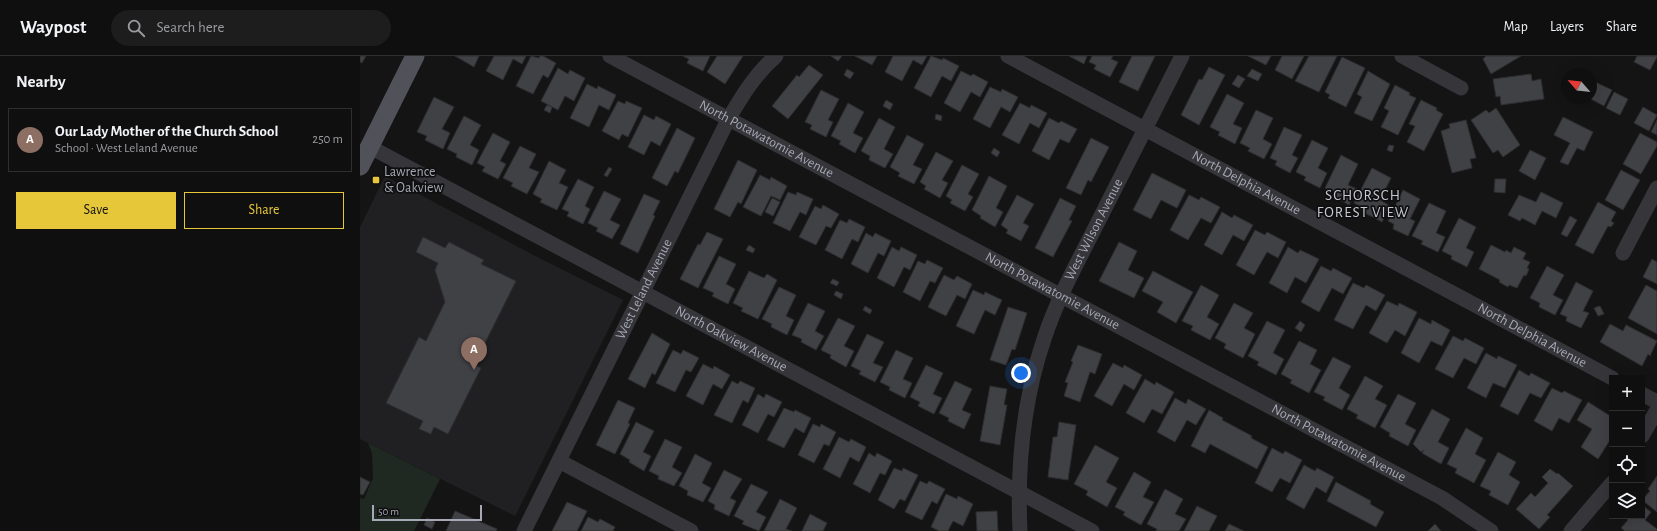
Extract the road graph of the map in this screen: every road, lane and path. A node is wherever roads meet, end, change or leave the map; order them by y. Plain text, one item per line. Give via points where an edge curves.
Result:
1 (415, 56) edge
2 (610, 56) edge
3 (776, 56) edge
4 (1008, 56) edge
5 (1182, 56) edge
6 (1402, 56) edge
7 (1460, 88) dead end
8 (729, 118) junction
9 (1146, 129) junction
10 (370, 147) junction
11 (360, 166) edge
12 (1657, 188) edge
13 (1623, 253) dead end
14 (643, 291) junction
15 (1060, 296) junction
16 (1609, 376) edge
17 (1645, 396) edge
18 (1657, 402) edge
19 (1657, 410) edge
20 (1645, 431) edge
21 (559, 461) junction
22 (1609, 487) edge
23 (1018, 490) junction
24 (524, 531) edge
25 (690, 531) edge
26 (1020, 531) edge
27 (1092, 531) edge
28 (1491, 531) edge
29 (1571, 531) edge

1 - 10 main road
2 - 8 street, North Potawatomie Avenue
3 - 8 street, West Leland Avenue via 748,86
4 - 9 street, North Delphia Avenue
5 - 9 street, West Wilson Avenue
6 - 7 street
8 - 14 street, West Leland Avenue
8 - 15 street, North Potawatomie Avenue
9 - 15 street, West Wilson Avenue
9 - 16 street, North Delphia Avenue
10 - 11 main road
10 - 14 street, North Oakview Avenue
12 - 13 street
14 - 21 street, West Leland Avenue
14 - 23 street, North Oakview Avenue
15 - 23 street, West Wilson Avenue via 1043,340 1032,385 1022,438
15 - 28 street, North Potawatomie Avenue via 1442,498
17 - 18 street
19 - 20 street
21 - 24 street, West Leland Avenue
21 - 25 street
22 - 29 street
23 - 26 street, West Wilson Avenue
23 - 27 street, North Oakview Avenue

